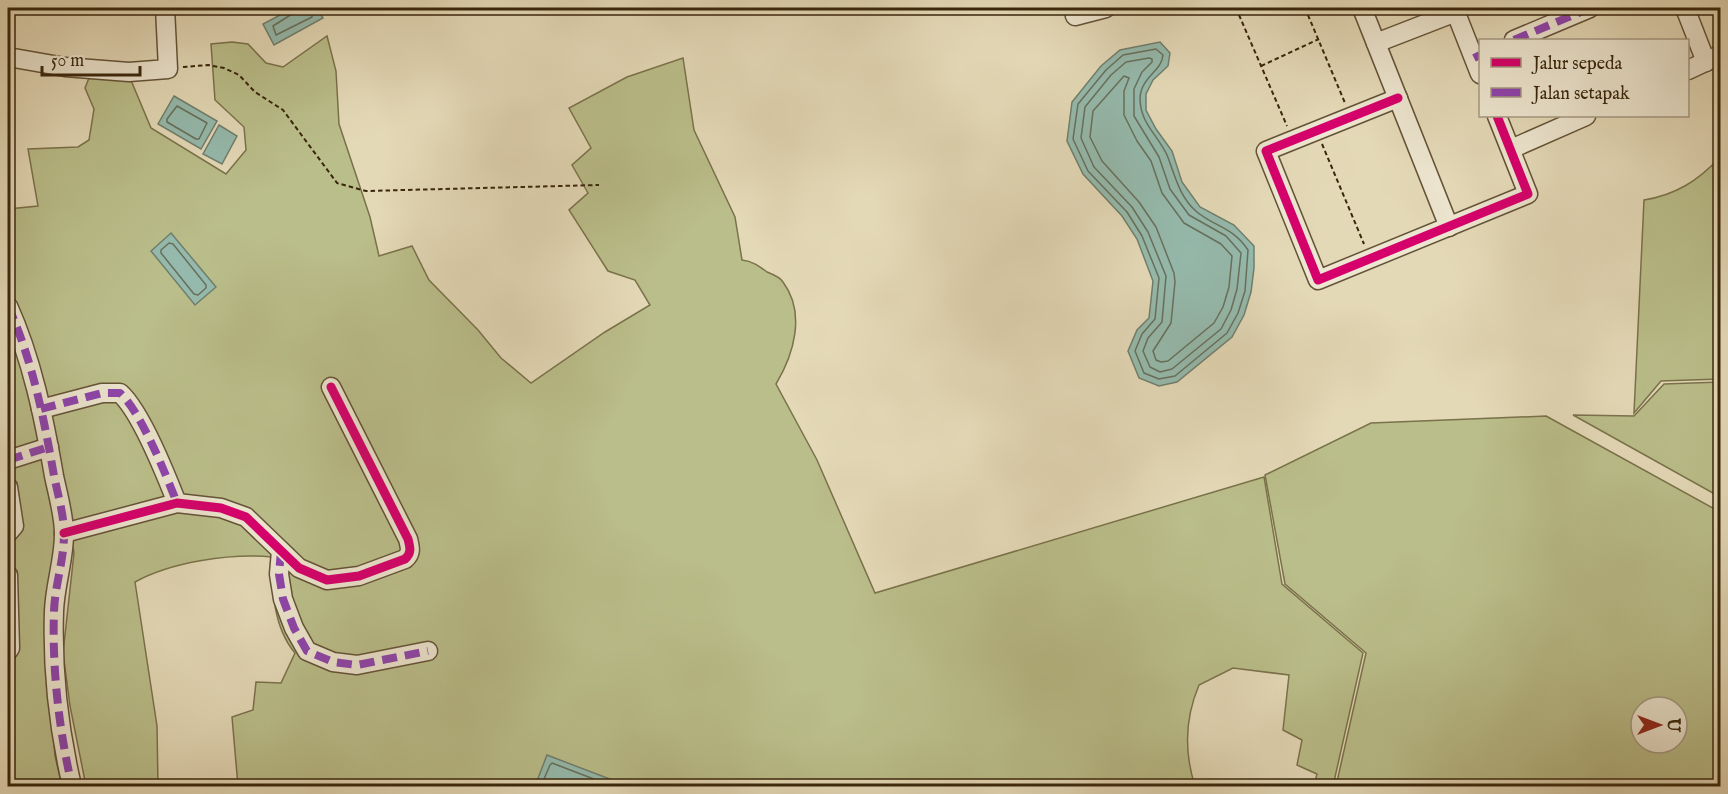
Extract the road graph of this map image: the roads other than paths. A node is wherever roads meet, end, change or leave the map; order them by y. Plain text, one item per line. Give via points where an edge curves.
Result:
1 (165, 8) edge
2 (1106, 8) edge
3 (1362, 8) edge
4 (1590, 8) edge
5 (1685, 8) edge
6 (1455, 10) edge
7 (1075, 16) dead end
8 (1516, 39) edge
9 (1376, 43) junction
10 (8, 57) edge
11 (1713, 58) edge
12 (1478, 62) edge
13 (1689, 70) edge
14 (1398, 98) junction
15 (1497, 117) edge
16 (1584, 117) edge
17 (1510, 149) junction
18 (1449, 226) junction
19 (8, 306) edge
20 (331, 387) dead end
21 (41, 408) junction
22 (49, 447) junction
23 (8, 460) edge
24 (8, 487) edge
25 (177, 503) junction
26 (8, 533) edge
27 (64, 533) junction
28 (281, 551) junction
29 (8, 575) edge
30 (8, 651) edge
31 (428, 651) dead end
32 (72, 786) edge

1 - 10 street via 168,69 129,72
2 - 7 street
3 - 9 street
4 - 8 street
5 - 11 street
6 - 9 street
6 - 12 street
9 - 14 street
11 - 13 street
14 - 18 street
14 - 18 street via 1266,151 1318,280
15 - 17 street
16 - 17 street
17 - 18 street via 1528,194
19 - 21 street
20 - 28 street via 408,539 409,555 359,576 327,580 299,568
21 - 22 street
21 - 25 street via 102,393 120,393 132,407
22 - 23 street
22 - 27 street
24 - 26 street via 14,526
25 - 27 street
25 - 28 street via 221,508 246,518
27 - 32 street via 54,609 55,663
28 - 31 street via 283,599 307,651 333,662 357,665
29 - 30 street

